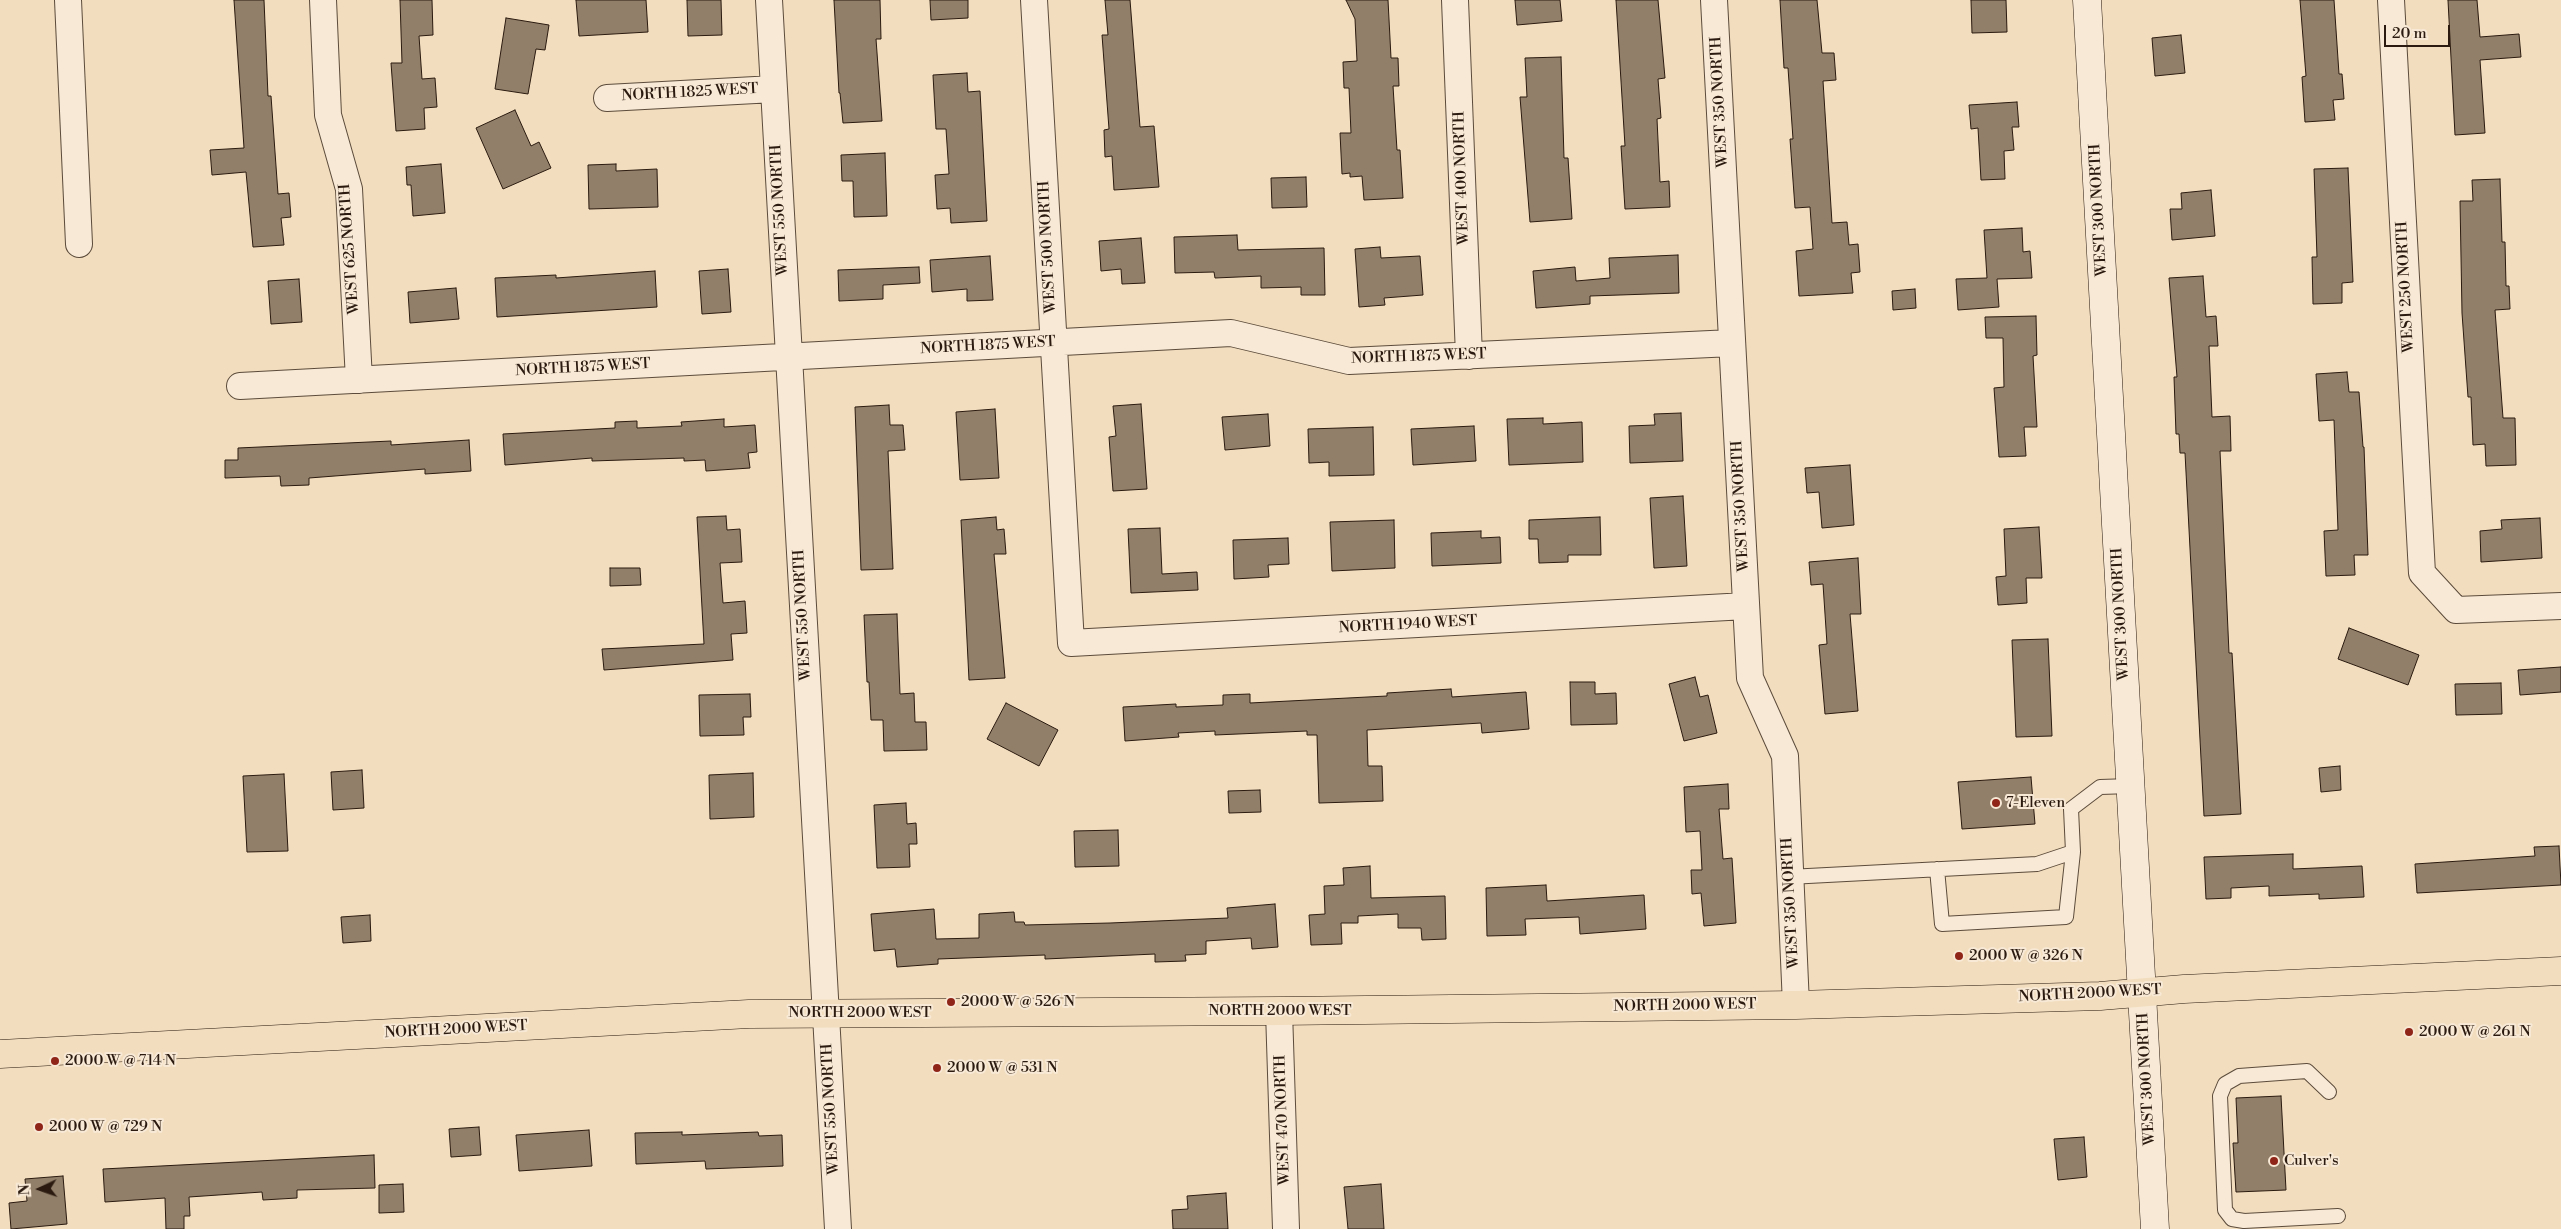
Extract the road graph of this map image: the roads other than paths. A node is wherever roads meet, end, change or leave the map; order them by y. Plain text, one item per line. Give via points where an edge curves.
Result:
1 (68, 0) edge
2 (323, 0) edge
3 (769, 0) edge
4 (1034, 0) edge
5 (1454, 0) edge
6 (1714, 0) edge
7 (2087, 0) edge
8 (2391, 0) edge
9 (774, 89) junction
10 (607, 98) dead end
11 (79, 244) dead end
12 (1053, 343) junction
13 (1732, 343) junction
14 (1470, 356) junction
15 (788, 357) junction
16 (359, 380) junction
17 (240, 386) dead end
18 (1746, 606) junction
19 (2561, 606) edge
20 (1070, 643) joint
21 (2131, 786) junction
22 (2073, 852) junction
23 (1937, 869) junction
24 (1789, 877) junction
25 (2561, 971) edge
26 (2142, 992) junction
27 (1796, 1004) junction
28 (1278, 1011) junction
29 (826, 1014) junction
30 (0, 1054) edge
31 (2329, 1092) dead end
32 (2338, 1216) dead end
33 (838, 1229) edge
34 (1286, 1229) edge
35 (2155, 1229) edge

1 - 11 street
2 - 16 street, WEST 625 NORTH via 328,115 349,188
3 - 9 street, WEST 550 NORTH
4 - 12 street, WEST 500 NORTH
5 - 14 street, WEST 400 NORTH
6 - 13 street, WEST 350 NORTH
7 - 21 main road, WEST 300 NORTH
8 - 19 street, WEST 250 NORTH via 2422,573 2456,610
9 - 10 street, NORTH 1825 WEST
9 - 15 street, WEST 550 NORTH
12 - 14 street, NORTH 1875 WEST via 1231,333 1349,361
12 - 15 street, NORTH 1875 WEST
12 - 20 street, WEST 500 NORTH
13 - 14 street, NORTH 1875 WEST
13 - 18 street, WEST 350 NORTH
15 - 16 street, NORTH 1875 WEST
15 - 29 street, WEST 550 NORTH
16 - 17 street, NORTH 1875 WEST
18 - 20 street, NORTH 1940 WEST
18 - 24 street, WEST 350 NORTH via 1750,678 1785,756
21 - 22 lane via 2100,788 2071,809
21 - 26 main road, WEST 300 NORTH
22 - 23 lane via 2037,864
22 - 23 lane via 2066,917 1942,924
23 - 24 lane
24 - 27 street, WEST 350 NORTH
25 - 26 main road, NORTH 2000 WEST
26 - 27 main road, NORTH 2000 WEST via 2100,996
26 - 35 main road, WEST 300 NORTH
27 - 28 main road, NORTH 2000 WEST
28 - 29 main road, NORTH 2000 WEST
28 - 34 street, WEST 470 NORTH
29 - 30 main road, NORTH 2000 WEST via 748,1014
29 - 33 street, WEST 550 NORTH
31 - 32 lane via 2307,1071 2239,1076 2225,1084 2220,1096 2225,1210 2232,1219 2244,1221

